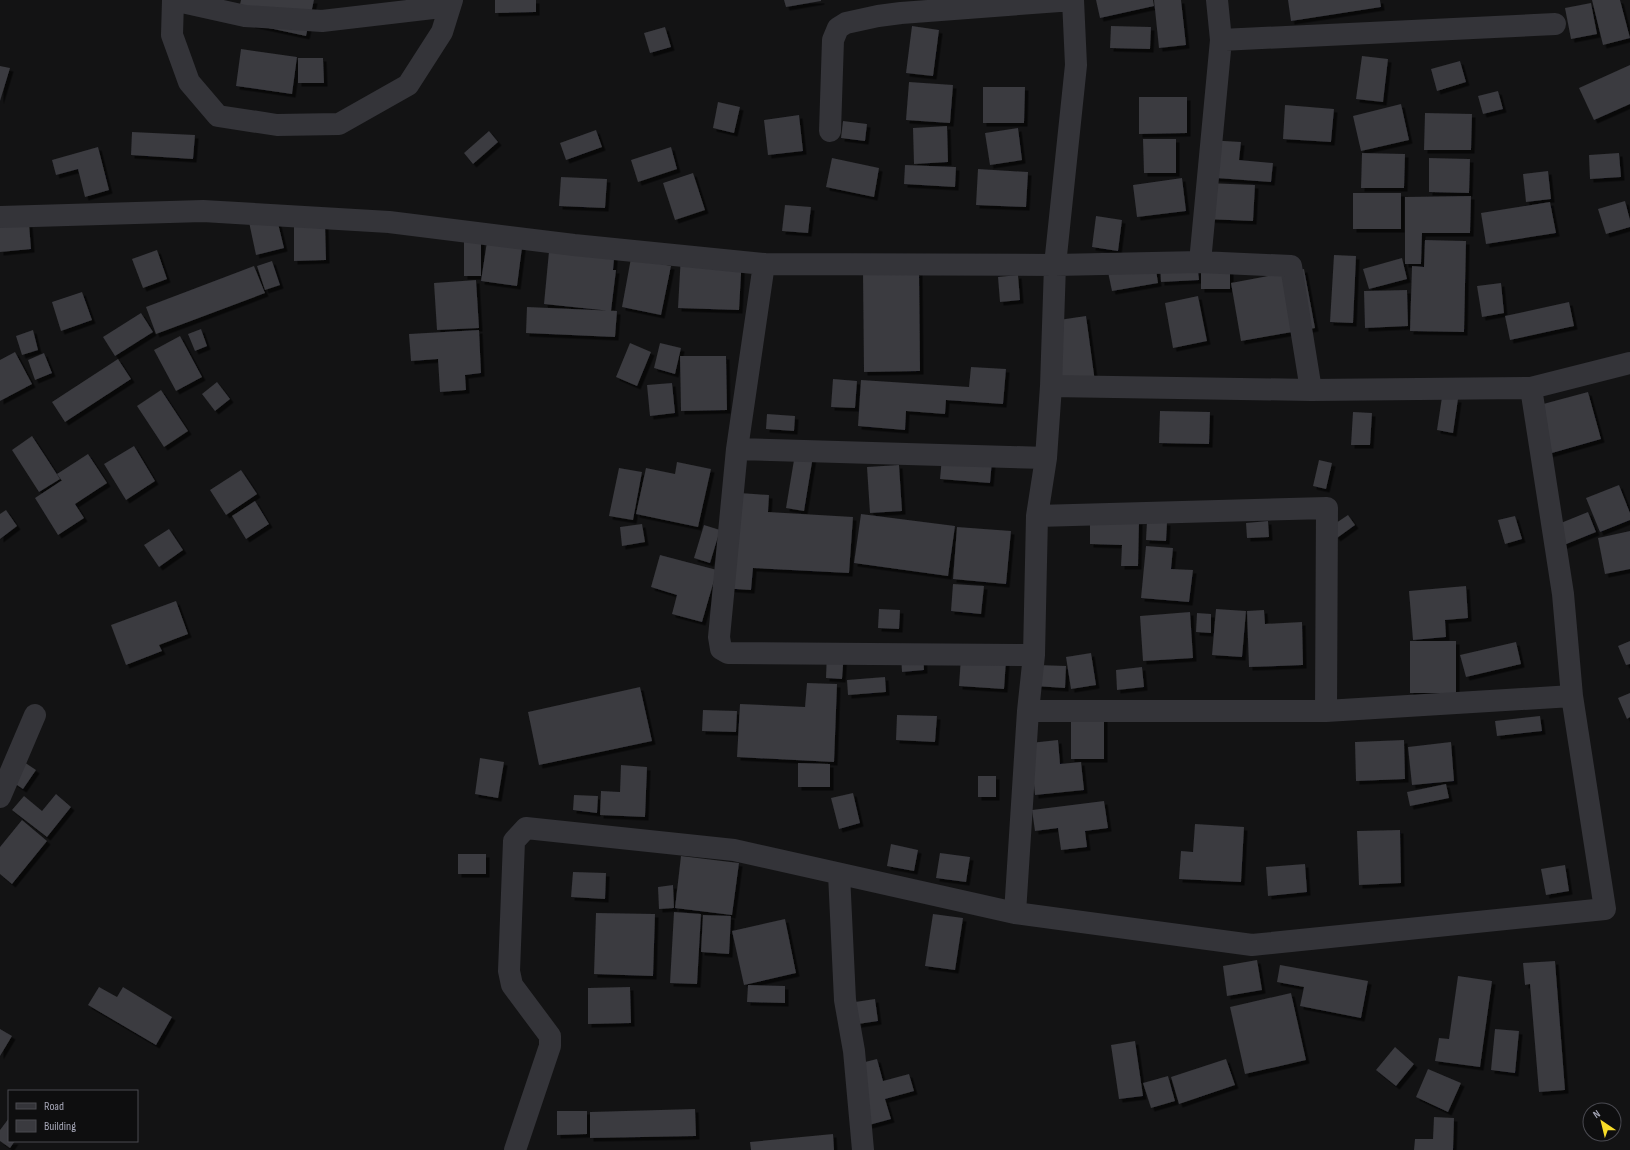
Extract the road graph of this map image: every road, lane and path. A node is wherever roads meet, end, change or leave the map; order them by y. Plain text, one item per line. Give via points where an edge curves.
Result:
1 (173, 0) edge
2 (1217, 0) edge
3 (451, 3) edge
4 (1556, 24) dead end
5 (1221, 40) junction
6 (830, 131) dead end
7 (0, 217) edge
8 (1200, 262) junction
9 (764, 264) junction
10 (1055, 265) junction
11 (1630, 363) edge
12 (1051, 386) junction
13 (1531, 388) junction
14 (1310, 390) junction
15 (737, 449) junction
16 (1046, 458) junction
17 (1037, 516) junction
18 (1034, 655) junction
19 (1572, 696) junction
20 (1028, 711) junction
21 (1326, 711) junction
22 (35, 715) dead end
23 (0, 797) edge
24 (839, 874) junction
25 (1015, 913) junction
26 (515, 1150) edge
27 (863, 1150) edge

1 - 3 street via 246,16 322,21
1 - 3 street via 172,35 189,82 218,116 277,125 339,124 408,85 442,32
2 - 5 street
4 - 5 street
5 - 8 street
6 - 10 street via 833,40 838,28 846,22 901,13 1073,0 1076,65
7 - 9 street via 204,211 389,222 574,245
8 - 10 street
8 - 14 street via 1291,266
9 - 10 street
9 - 15 street
10 - 12 street
11 - 13 street
12 - 14 street
12 - 16 street
13 - 14 street
13 - 19 street via 1563,594
15 - 16 street
15 - 18 street via 719,637 720,649 728,653
16 - 17 street
17 - 18 street
17 - 21 street via 1327,508
18 - 20 street
19 - 21 street
19 - 25 street via 1605,908 1252,945
20 - 21 street
20 - 25 street
22 - 23 street
24 - 25 street
24 - 26 street via 734,850 526,828 514,841 509,971 512,985 550,1036 550,1046
24 - 27 street via 845,1000 854,1051

